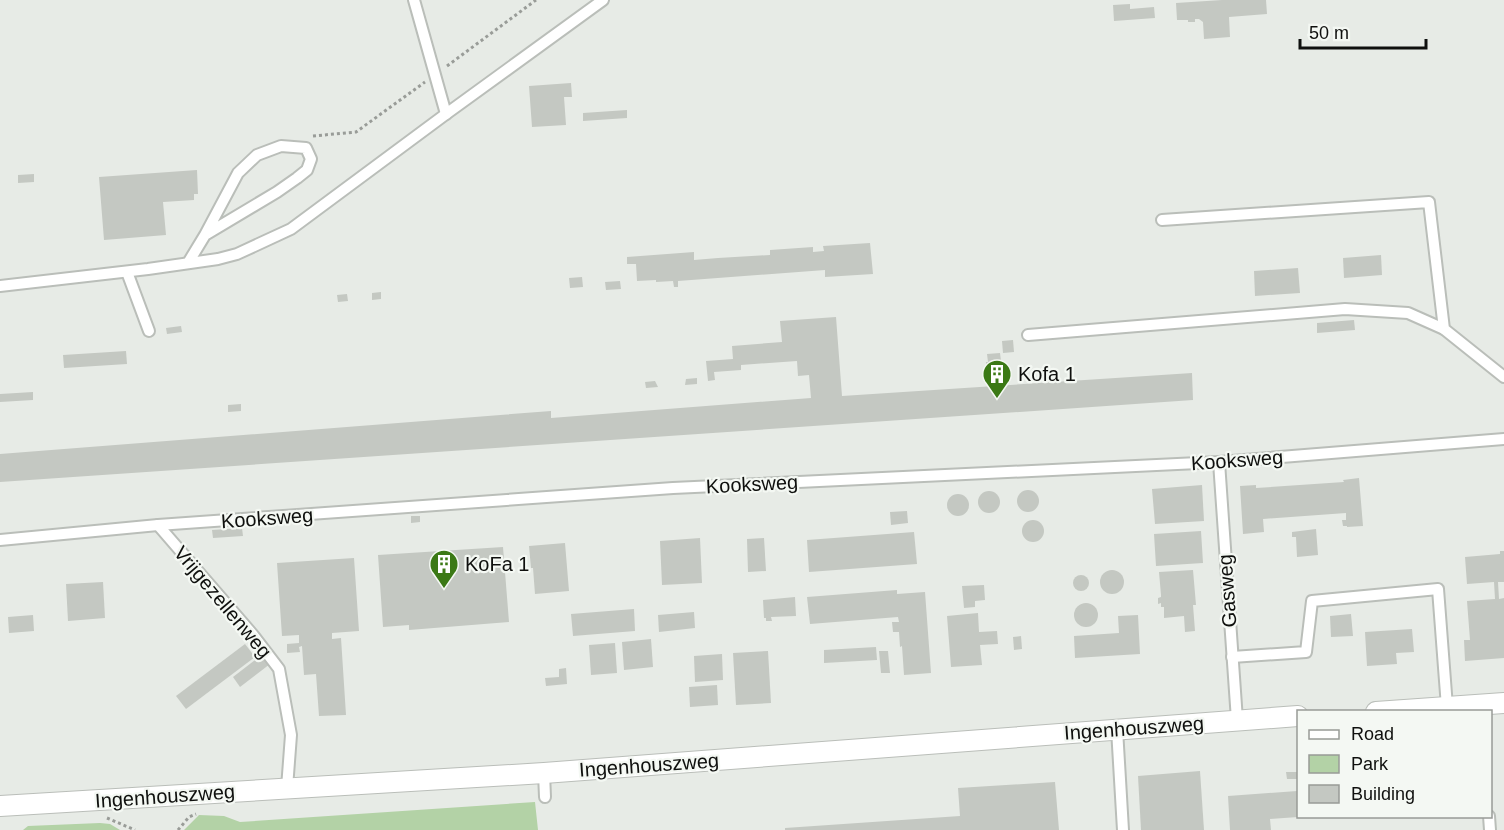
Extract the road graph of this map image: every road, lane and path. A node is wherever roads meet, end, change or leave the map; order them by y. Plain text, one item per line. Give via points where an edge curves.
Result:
1 (414, 0) edge
2 (537, 0) edge
3 (615, 0) edge
4 (602, 1) edge
5 (435, 75) junction
6 (446, 114) junction
7 (310, 137) dead end
8 (1162, 220) dead end
9 (205, 235) junction
10 (188, 262) junction
11 (127, 272) junction
12 (0, 286) edge
13 (1444, 329) junction
14 (149, 331) dead end
15 (1028, 335) dead end
16 (1504, 376) edge
17 (1504, 439) edge
18 (1219, 462) junction
19 (158, 525) junction
20 (0, 540) edge
21 (1232, 657) junction
22 (1491, 706) edge
23 (1447, 707) junction
24 (1394, 710) edge
25 (1297, 717) edge
26 (1237, 720) junction
27 (1117, 729) junction
28 (544, 773) junction
29 (287, 788) junction
30 (545, 797) dead end
31 (0, 806) edge
32 (1123, 830) edge

1 - 5 lane
2 - 5 path
3 - 4 lane
4 - 6 lane
5 - 6 lane
5 - 7 path via 356,132
6 - 10 lane via 291,229 237,254
8 - 13 lane via 1429,202
9 - 9 lane via 238,172 258,155 281,146 306,148 311,159 307,170
9 - 10 lane
10 - 11 lane
11 - 12 lane
11 - 14 lane
13 - 15 lane via 1408,313 1345,309
13 - 16 lane
17 - 18 lane, Kooksweg
18 - 19 lane, Kooksweg via 673,488
18 - 21 lane, Gasweg
19 - 20 lane, Kooksweg
19 - 29 lane, Vrijgezellenweg via 279,669 291,735
21 - 23 lane via 1306,652 1312,601 1438,589
21 - 26 lane, Gasweg
22 - 23 street
23 - 24 street
25 - 26 street, Ingenhouszweg
26 - 27 street, Ingenhouszweg
27 - 28 street, Ingenhouszweg
27 - 32 lane
28 - 29 street, Ingenhouszweg
28 - 30 lane
29 - 31 street, Ingenhouszweg

